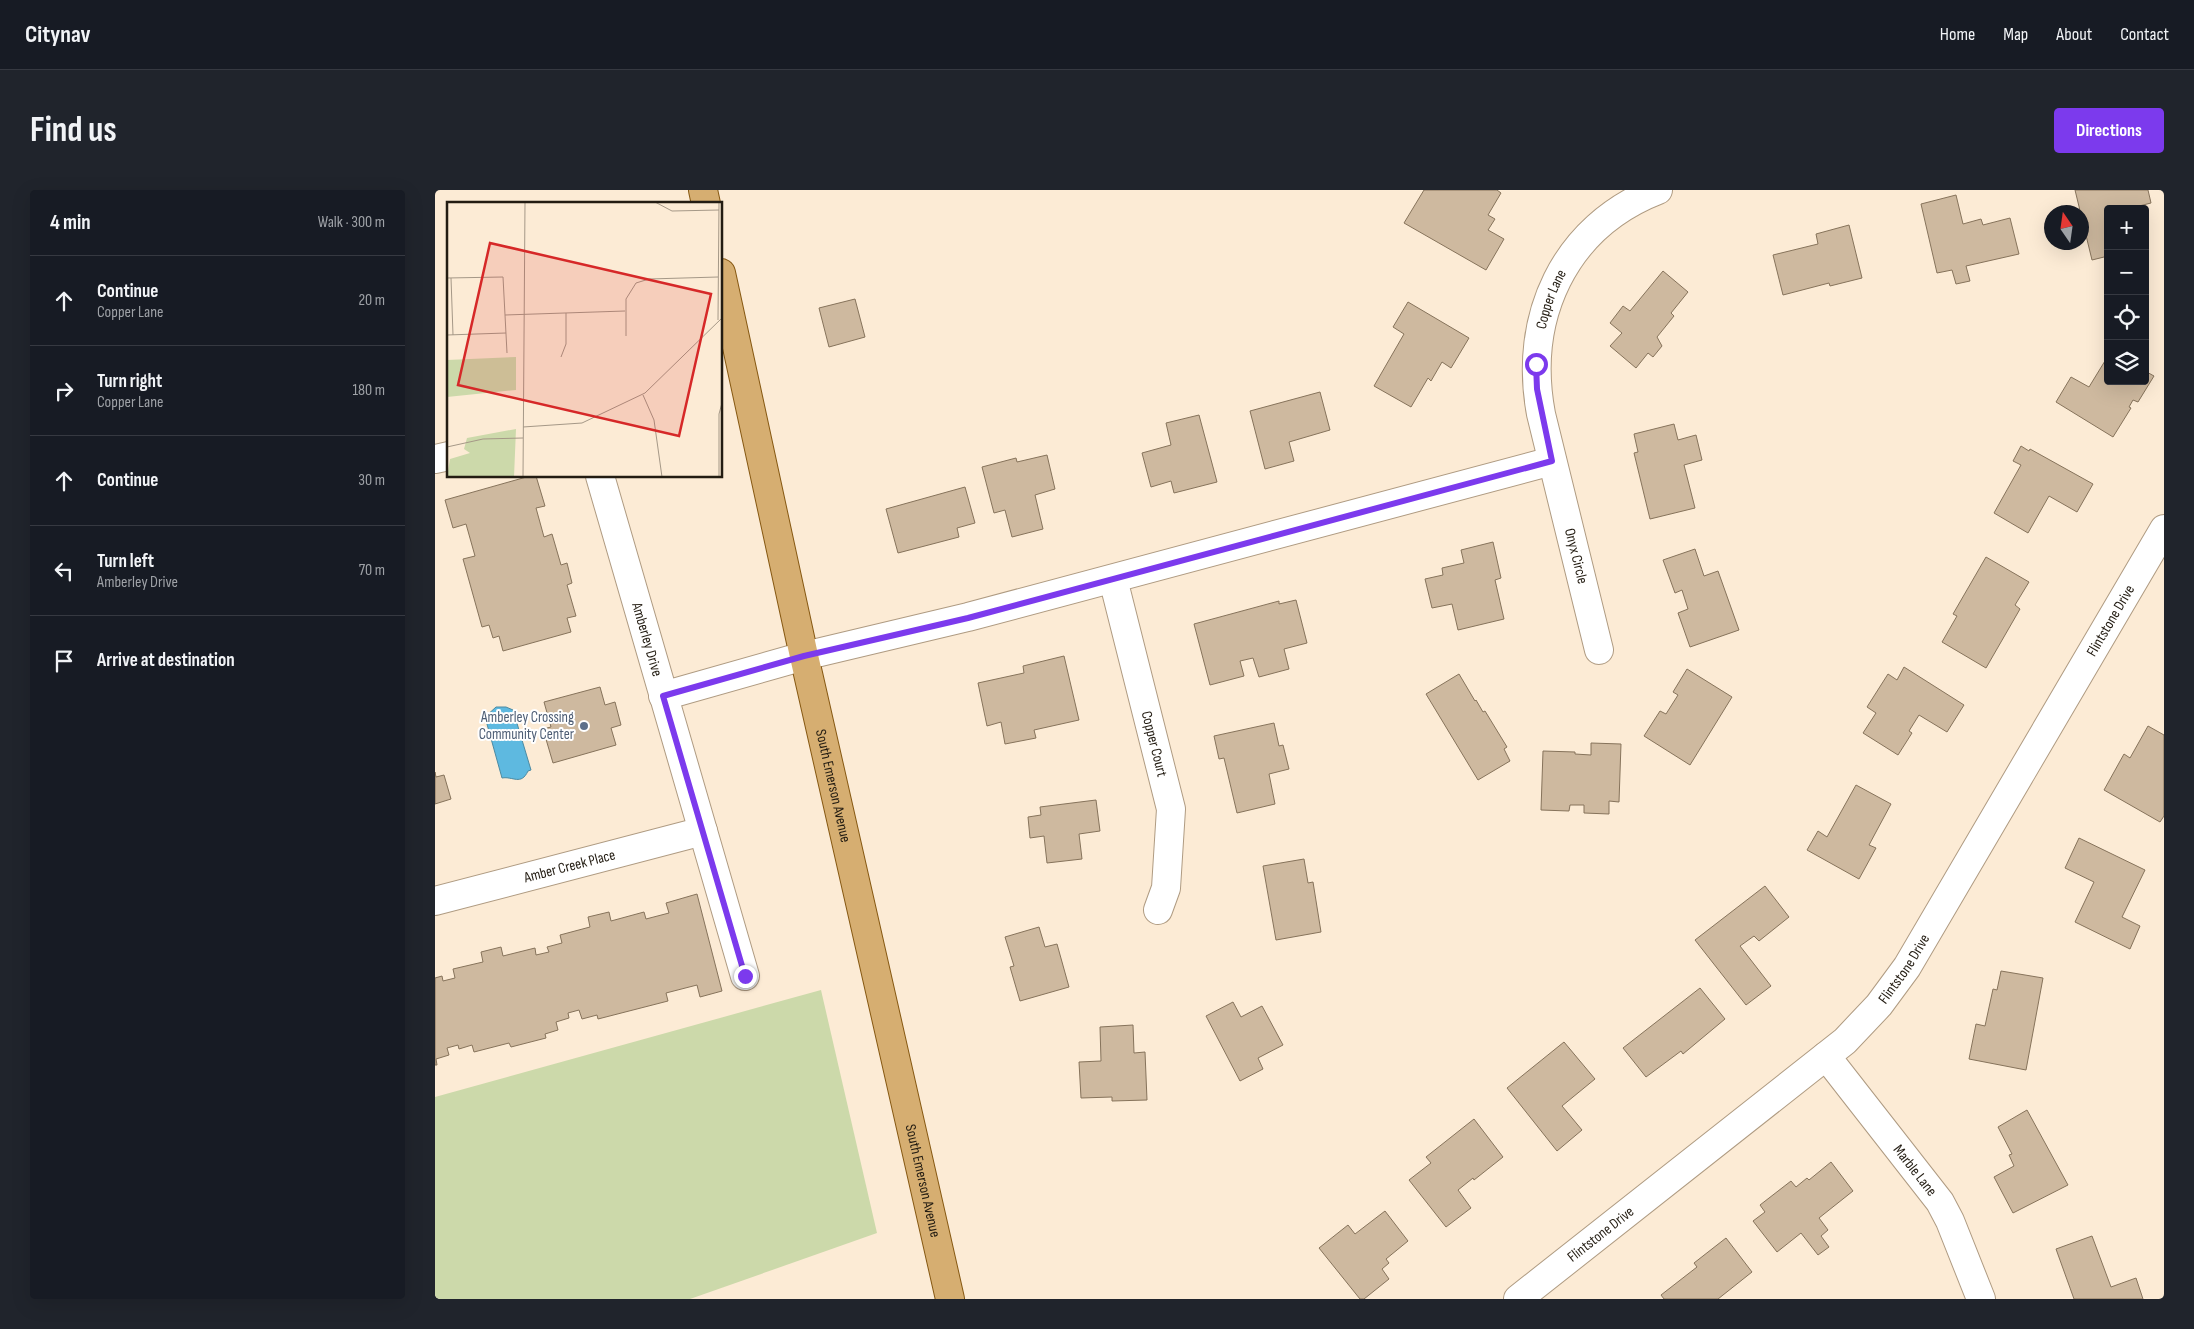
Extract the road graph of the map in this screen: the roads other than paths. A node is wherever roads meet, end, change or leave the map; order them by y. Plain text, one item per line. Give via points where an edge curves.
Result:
1 (1658, 190) edge
2 (723, 282) edge
3 (1552, 461) junction
4 (601, 478) edge
5 (2164, 529) edge
6 (1113, 579) junction
7 (1599, 650) dead end
8 (804, 656) junction
9 (663, 696) junction
10 (703, 831) junction
11 (435, 902) edge
12 (1158, 910) dead end
13 (745, 976) dead end
14 (1826, 1056) junction
15 (951, 1299) edge
16 (1518, 1299) edge
17 (1981, 1299) edge

1 - 3 street, Copper Lane via 1618,210 1589,236 1558,277 1543,313 1536,351 1537,389
2 - 8 main road, South Emerson Avenue
3 - 6 street
3 - 7 street, Onyx Circle
4 - 9 street, Amberley Drive
5 - 14 street, Flintstone Drive via 1907,967 1863,1024
6 - 8 street via 968,618
6 - 12 street, Copper Court via 1171,809 1166,888
8 - 9 street
8 - 15 main road, South Emerson Avenue
9 - 10 street, Amberley Drive
10 - 11 street, Amber Creek Place
10 - 13 street, Amberley Drive
14 - 16 street, Flintstone Drive
14 - 17 street, Marble Lane via 1940,1202

